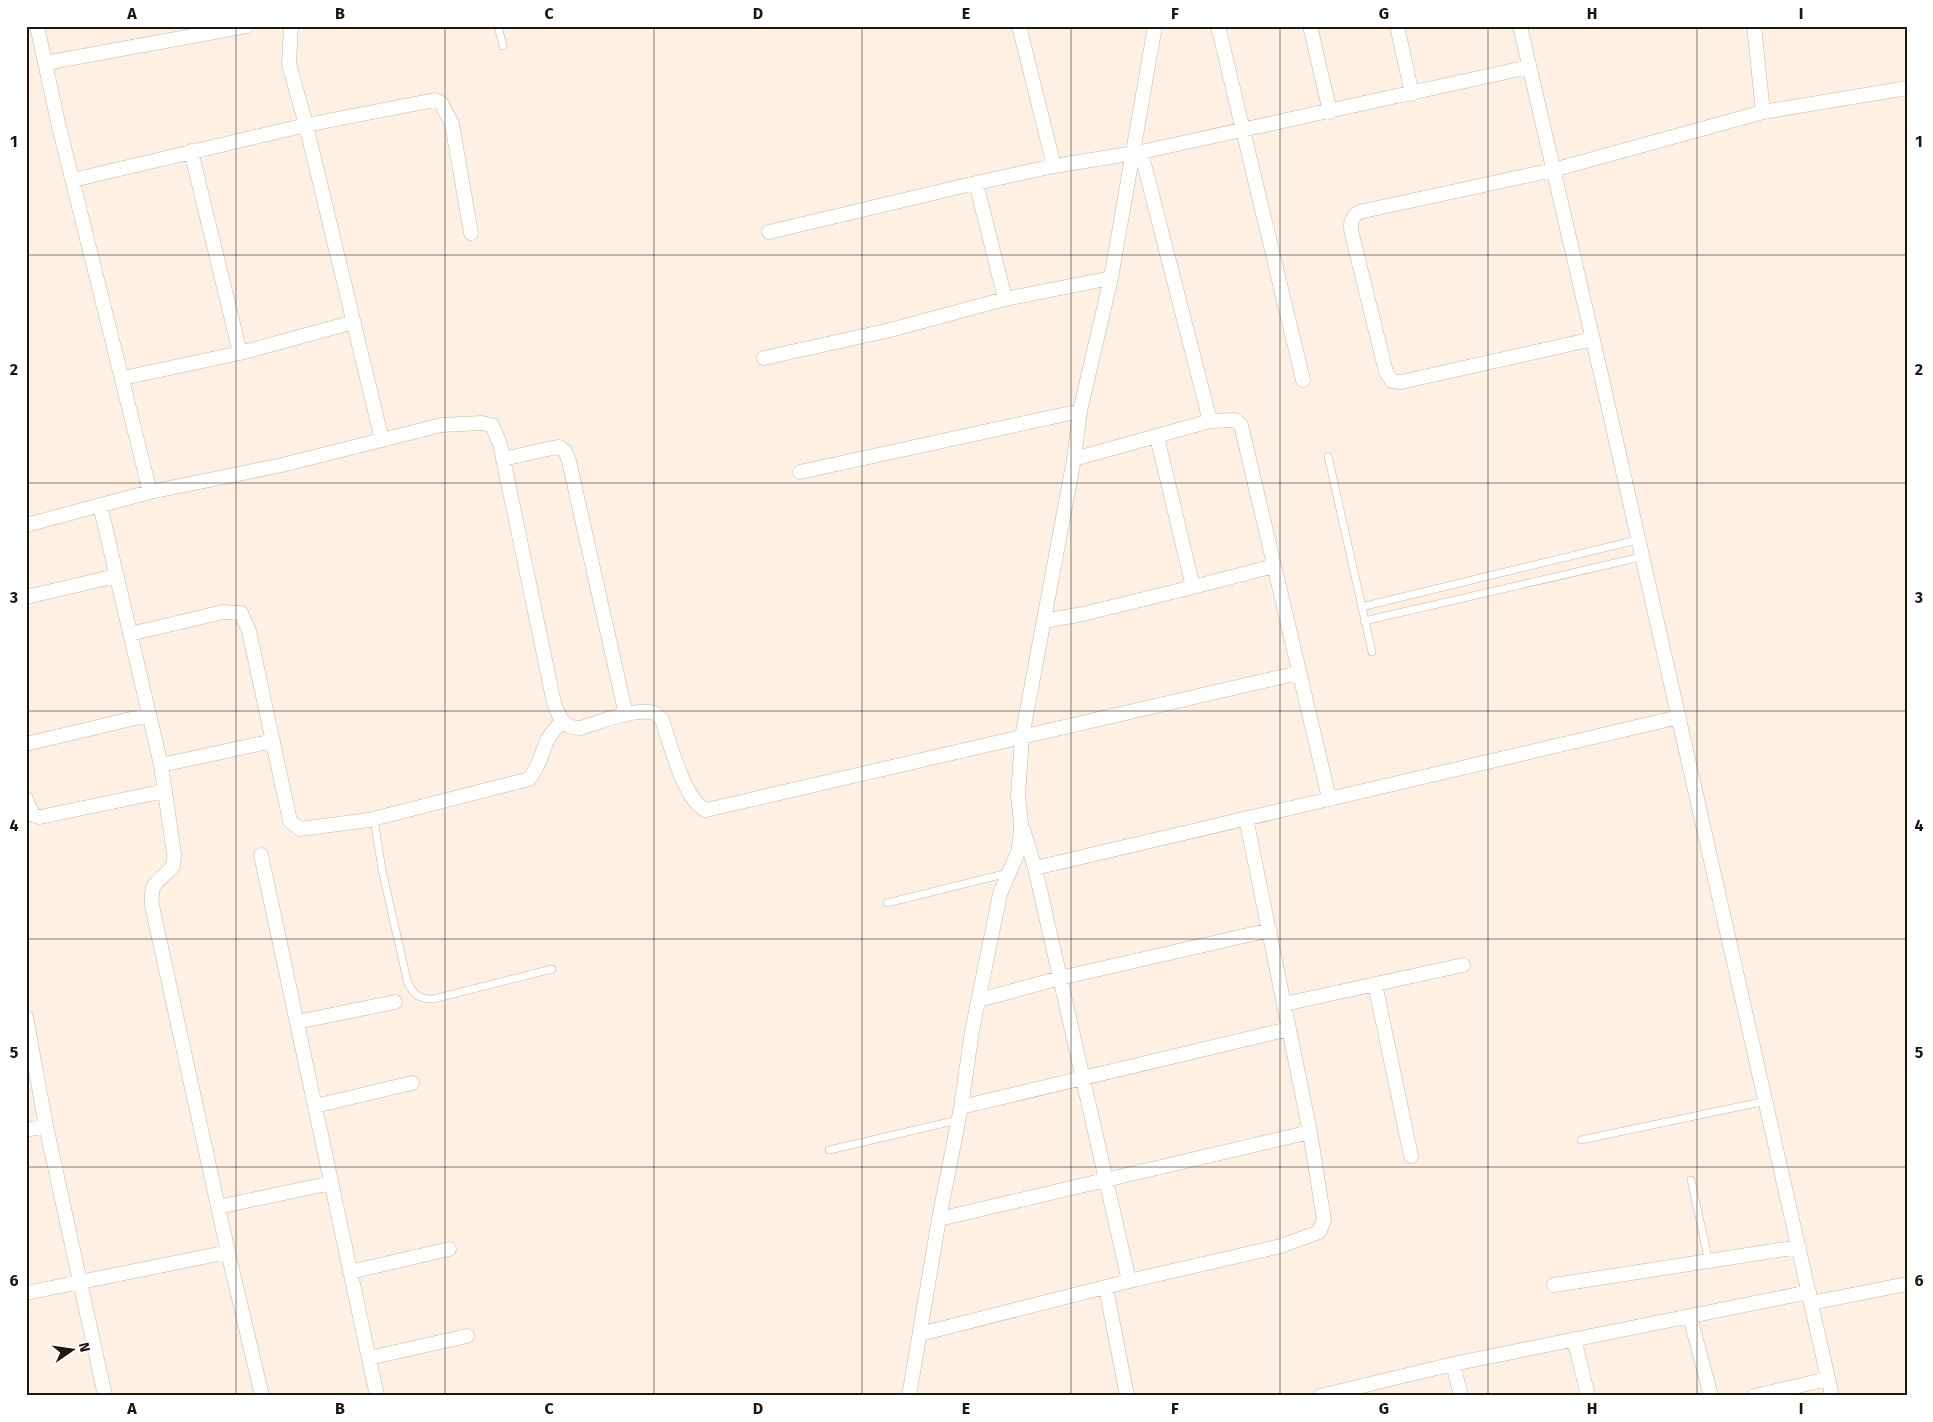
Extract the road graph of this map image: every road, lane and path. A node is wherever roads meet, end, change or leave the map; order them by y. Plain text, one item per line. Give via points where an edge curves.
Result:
1 (36, 26) edge
2 (246, 26) edge
3 (291, 26) edge
4 (498, 26) edge
5 (1019, 26) edge
6 (1155, 26) edge
7 (1218, 26) edge
8 (1310, 26) edge
9 (1396, 26) edge
10 (1520, 26) edge
11 (1754, 26) edge
12 (503, 46) dead end
13 (45, 63) junction
14 (1529, 67) junction
15 (1907, 88) edge
16 (1412, 94) junction
17 (1330, 112) junction
18 (1763, 112) junction
19 (306, 125) junction
20 (1241, 128) junction
21 (191, 151) junction
22 (1136, 153) junction
23 (1054, 166) junction
24 (1553, 170) junction
25 (73, 180) junction
26 (976, 182) junction
27 (770, 232) dead end
28 (471, 233) dead end
29 (1111, 278) junction
30 (1005, 299) junction
31 (354, 322) junction
32 (1593, 339) junction
33 (240, 353) junction
34 (764, 358) dead end
35 (123, 378) junction
36 (1303, 380) dead end
37 (1080, 411) junction
38 (1210, 422) junction
39 (1157, 436) junction
40 (382, 440) junction
41 (1328, 456) dead end
42 (503, 459) junction
43 (1074, 459) junction
44 (800, 472) dead end
45 (150, 492) junction
46 (100, 505) junction
47 (27, 523) edge
48 (1637, 540) junction
49 (1641, 557) junction
50 (1274, 566) junction
51 (116, 576) junction
52 (1194, 587) junction
53 (26, 597) edge
54 (1361, 608) junction
55 (1044, 621) junction
56 (1364, 621) junction
57 (130, 634) junction
58 (1372, 652) dead end
59 (1298, 673) junction
60 (148, 715) junction
61 (626, 715) junction
62 (1679, 717) junction
63 (562, 722) junction
64 (1022, 737) junction
65 (273, 741) junction
66 (26, 744) edge
67 (161, 765) junction
68 (165, 791) junction
69 (26, 798) edge
70 (1329, 798) junction
71 (1246, 818) junction
72 (374, 819) junction
73 (1021, 823) junction
74 (261, 856) dead end
75 (1035, 868) junction
76 (1008, 873) junction
77 (888, 903) dead end
78 (1270, 930) junction
79 (1463, 965) dead end
80 (552, 969) dead end
81 (1060, 978) junction
82 (1375, 984) junction
83 (978, 1000) junction
84 (395, 1002) dead end
85 (1284, 1004) junction
86 (26, 1017) edge
87 (297, 1022) junction
88 (1289, 1029) junction
89 (1084, 1079) junction
90 (412, 1083) dead end
91 (1766, 1101) junction
92 (315, 1106) junction
93 (960, 1113) junction
94 (46, 1126) junction
95 (26, 1130) edge
96 (1310, 1132) junction
97 (1581, 1140) dead end
98 (830, 1150) dead end
99 (1411, 1156) dead end
100 (1691, 1180) dead end
101 (1105, 1181) junction
102 (331, 1183) junction
103 (218, 1207) junction
104 (939, 1219) junction
105 (1799, 1247) junction
106 (449, 1249) dead end
107 (228, 1252) junction
108 (1709, 1262) junction
109 (350, 1272) junction
110 (1130, 1281) junction
111 (81, 1282) junction
112 (1907, 1284) edge
113 (1554, 1285) dead end
114 (1106, 1288) junction
115 (26, 1293) edge
116 (1810, 1298) junction
117 (1690, 1317) junction
118 (920, 1334) junction
119 (467, 1336) dead end
120 (1574, 1338) junction
121 (369, 1358) junction
122 (1453, 1364) junction
123 (1828, 1379) junction
124 (1340, 1394) edge
125 (105, 1396) edge
126 (262, 1396) edge
127 (377, 1396) edge
128 (909, 1396) edge
129 (1127, 1396) edge
130 (1320, 1396) edge
131 (1461, 1396) edge
132 (1588, 1396) edge
133 (1711, 1396) edge
134 (1754, 1396) edge
135 (1832, 1396) edge

1 - 13 street
2 - 13 street
3 - 19 street via 290,64
4 - 12 lane
5 - 23 street
6 - 22 street
7 - 20 street
8 - 17 street
9 - 16 street
10 - 14 street
11 - 18 street
13 - 25 street
14 - 16 street
14 - 24 street
15 - 18 street
16 - 17 street
17 - 20 street
18 - 24 street
19 - 21 street
19 - 28 street via 424,101 441,103 452,124
19 - 31 street
20 - 22 street
20 - 36 street
21 - 25 street
21 - 33 street
22 - 23 street
22 - 29 street
22 - 38 street
23 - 26 street
24 - 32 street
24 - 32 street via 1359,212 1350,224 1352,235 1386,372 1392,381 1401,382
25 - 35 street
26 - 27 street
26 - 30 street
29 - 30 street
29 - 37 street
30 - 34 street via 890,330
31 - 33 street
31 - 40 street
32 - 48 street
33 - 35 street
35 - 45 street
37 - 43 street
37 - 44 street
38 - 39 street
38 - 50 street via 1235,420 1241,425
39 - 43 street
39 - 52 street
40 - 42 street via 441,425 482,423 492,425
40 - 45 street via 282,465
41 - 54 lane
42 - 61 street via 559,447 567,456
42 - 63 street via 554,703
43 - 55 street
45 - 46 street
46 - 47 street
46 - 51 street
48 - 49 street
48 - 54 lane
49 - 56 lane
49 - 62 street
50 - 52 street
50 - 59 street
51 - 53 street
51 - 57 street
52 - 55 street
54 - 56 lane
55 - 64 street
56 - 58 lane
57 - 60 street
57 - 65 street via 223,612 241,613 249,631
59 - 64 street
59 - 70 street
60 - 66 street
60 - 67 street
61 - 63 street via 580,728
61 - 64 street via 648,711 662,720 694,802 706,810
62 - 70 street
62 - 91 street
63 - 72 street via 546,739 542,757 529,779
64 - 73 street via 1018,796
65 - 67 street
65 - 72 street via 290,821 295,827 307,829
67 - 68 street
68 - 69 street via 40,817 33,815
68 - 103 street via 173,866 154,882 152,906
70 - 71 street
71 - 75 street
71 - 78 street
72 - 80 lane via 386,890 408,984 415,995 433,1000
73 - 75 street
73 - 76 street via 1018,852
74 - 87 street
75 - 81 street
76 - 77 lane
76 - 83 street via 1000,894
78 - 81 street
78 - 85 street
79 - 82 street
81 - 83 street
81 - 89 street
82 - 85 street
82 - 99 street
83 - 93 street
84 - 87 street
85 - 88 street
86 - 94 street
87 - 92 street
88 - 89 street
88 - 96 street
89 - 93 street
89 - 101 street
90 - 92 street
91 - 97 lane
91 - 105 street
92 - 102 street
93 - 98 lane
93 - 104 street
94 - 95 street
94 - 111 street
96 - 101 street
96 - 110 street via 1324,1220 1319,1232 1280,1246
100 - 108 lane
101 - 104 street
101 - 110 street
102 - 103 street
102 - 109 street
103 - 107 street
104 - 118 street
105 - 108 street
105 - 116 street
106 - 109 street
107 - 111 street
107 - 126 street
108 - 113 street
109 - 121 street
110 - 114 street
111 - 115 street
111 - 125 street
112 - 116 street
114 - 118 street
114 - 129 street
116 - 117 street
116 - 123 street
117 - 120 street
117 - 133 street
118 - 128 street
119 - 121 street
120 - 122 street
120 - 132 street
121 - 127 street
122 - 124 street
122 - 131 street
123 - 134 street
123 - 135 street
124 - 130 street

